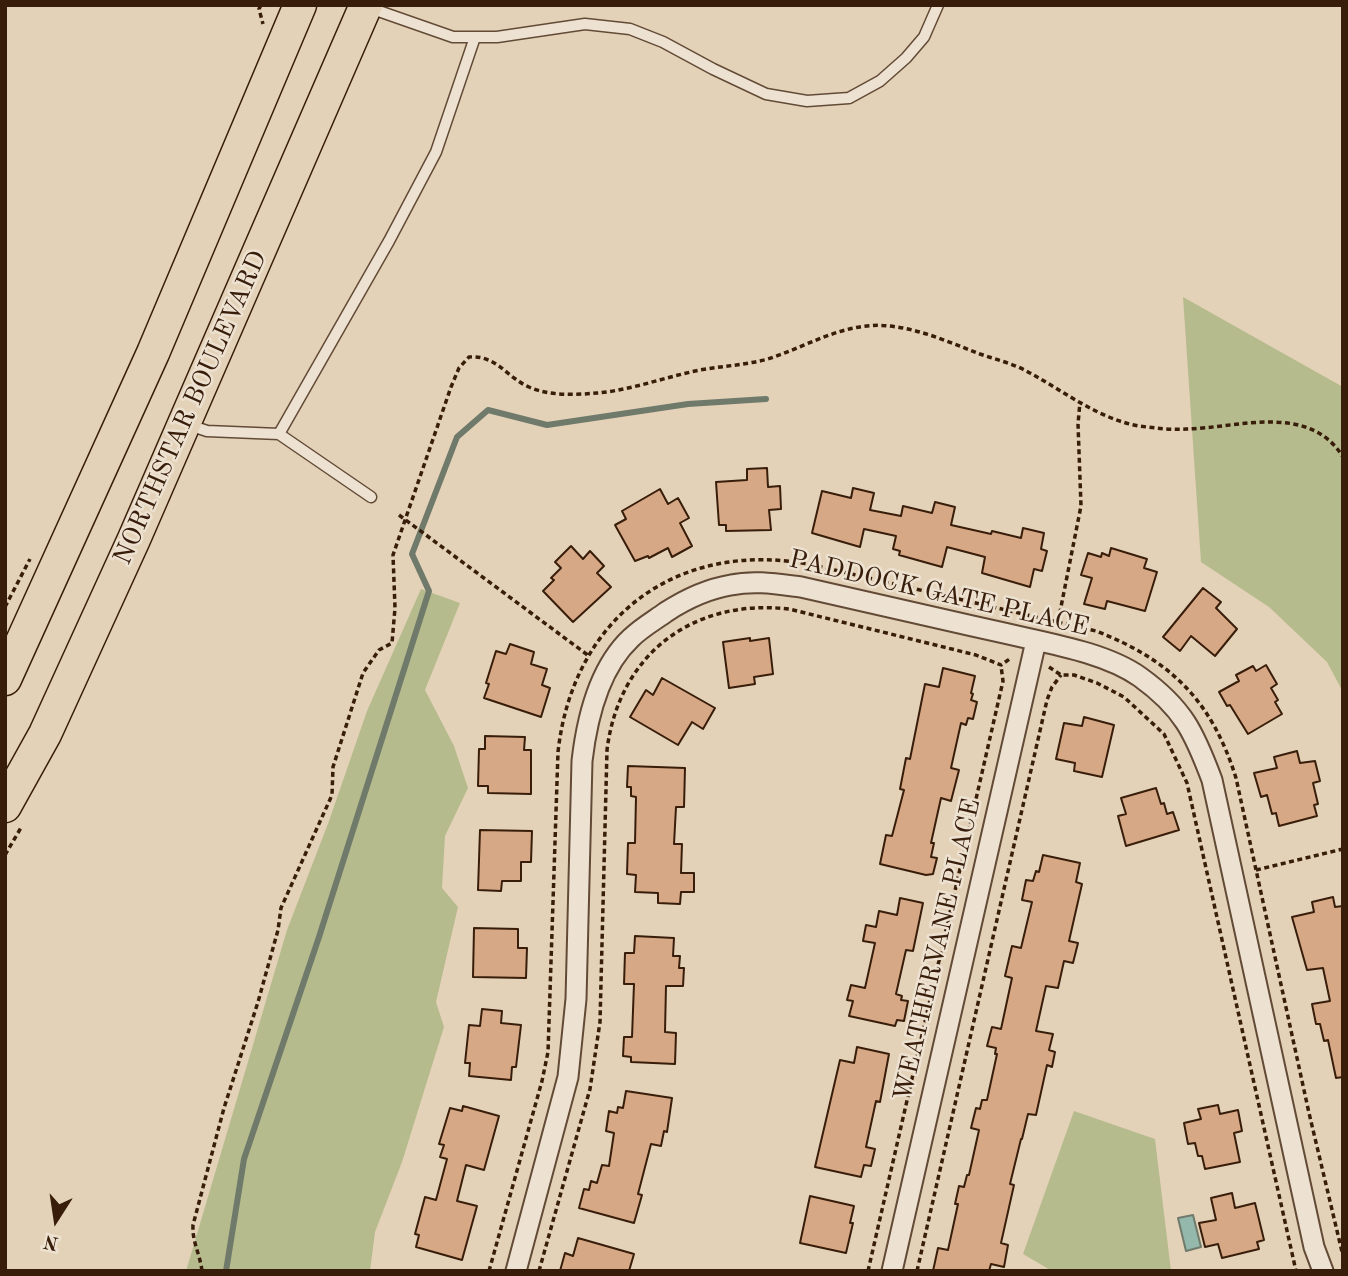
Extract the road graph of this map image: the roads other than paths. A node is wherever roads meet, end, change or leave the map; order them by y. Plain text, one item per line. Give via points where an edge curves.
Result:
1 (300, 5) edge
2 (939, 5) edge
3 (365, 6) edge
4 (475, 37) junction
5 (185, 423) junction
6 (279, 435) junction
7 (371, 496) dead end
8 (1036, 640) junction
9 (5, 678) edge
10 (5, 806) edge
11 (516, 1271) edge
12 (892, 1271) edge
13 (1322, 1271) edge

1 - 9 main road via 153,353
2 - 4 lane via 924,37 880,81 849,98 807,101 766,94 630,29 585,24
3 - 4 lane via 453,37
3 - 5 main road, NORTHSTAR BOULEVARD
4 - 6 lane via 436,152
5 - 6 lane via 207,431
5 - 10 main road, NORTHSTAR BOULEVARD via 45,734
6 - 7 lane
8 - 11 street, PADDOCK GATE PLACE via 765,582 732,584 703,593 680,603 630,638 595,699 586,732 576,999 568,1077
8 - 12 street, WEATHERVANE PLACE
8 - 13 street, PADDOCK GATE PLACE via 1105,659 1139,675 1183,716 1198,744 1212,780

